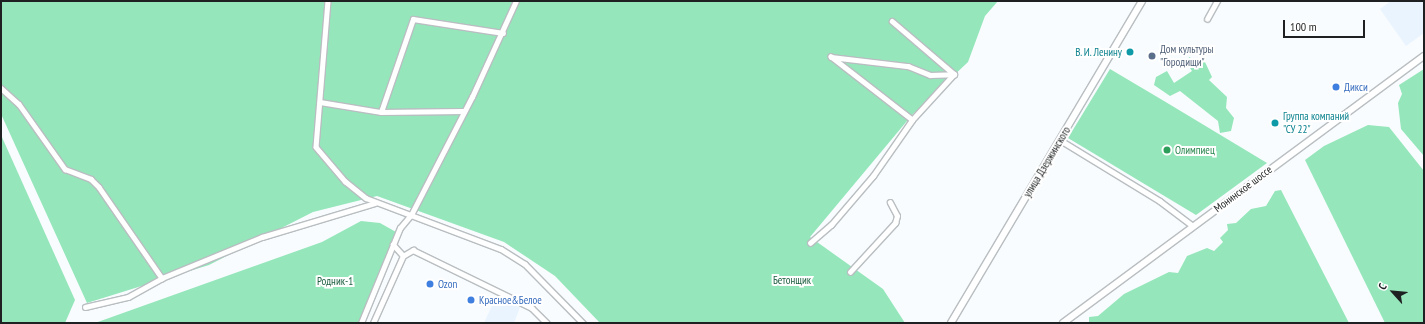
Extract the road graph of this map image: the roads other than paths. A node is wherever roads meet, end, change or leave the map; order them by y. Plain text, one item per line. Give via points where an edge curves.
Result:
1 (328, 1) edge
2 (516, 1) edge
3 (1142, 1) edge
4 (1217, 1) edge
5 (1207, 19) dead end
6 (892, 21) dead end
7 (503, 33) junction
8 (1424, 56) edge
9 (954, 74) junction
10 (1, 88) edge
11 (320, 102) junction
12 (463, 111) junction
13 (381, 112) junction
14 (912, 120) junction
15 (1060, 140) junction
16 (375, 203) junction
17 (890, 203) dead end
18 (411, 215) junction
19 (1193, 226) junction
20 (810, 243) dead end
21 (393, 245) junction
22 (403, 256) junction
23 (850, 272) dead end
24 (162, 278) junction
25 (85, 307) dead end
26 (361, 323) edge
27 (372, 323) edge
28 (547, 323) edge
29 (583, 323) edge
30 (951, 323) edge
31 (1063, 323) edge

1 - 11 street
2 - 7 street
3 - 15 street, улица Дзержинского
4 - 5 street
6 - 9 street
7 - 12 street
7 - 13 street via 413,19
8 - 19 main road, Монинское шоссе
9 - 14 street
9 - 14 street via 930,75 908,66 832,56
10 - 24 street via 19,104 65,169 91,179 99,187
11 - 13 street
11 - 16 street via 316,147 344,181
12 - 13 street
12 - 18 street
14 - 20 street via 873,176 831,225
15 - 19 street via 1160,201
15 - 30 street, улица Дзержинского
16 - 18 street
16 - 24 street via 262,237
17 - 23 street via 897,216 895,223
18 - 21 street
18 - 29 street via 493,246 521,262
19 - 31 main road, Монинское шоссе
21 - 22 street
21 - 26 street
22 - 27 street
22 - 28 street via 413,250 532,308
24 - 25 street via 128,297

